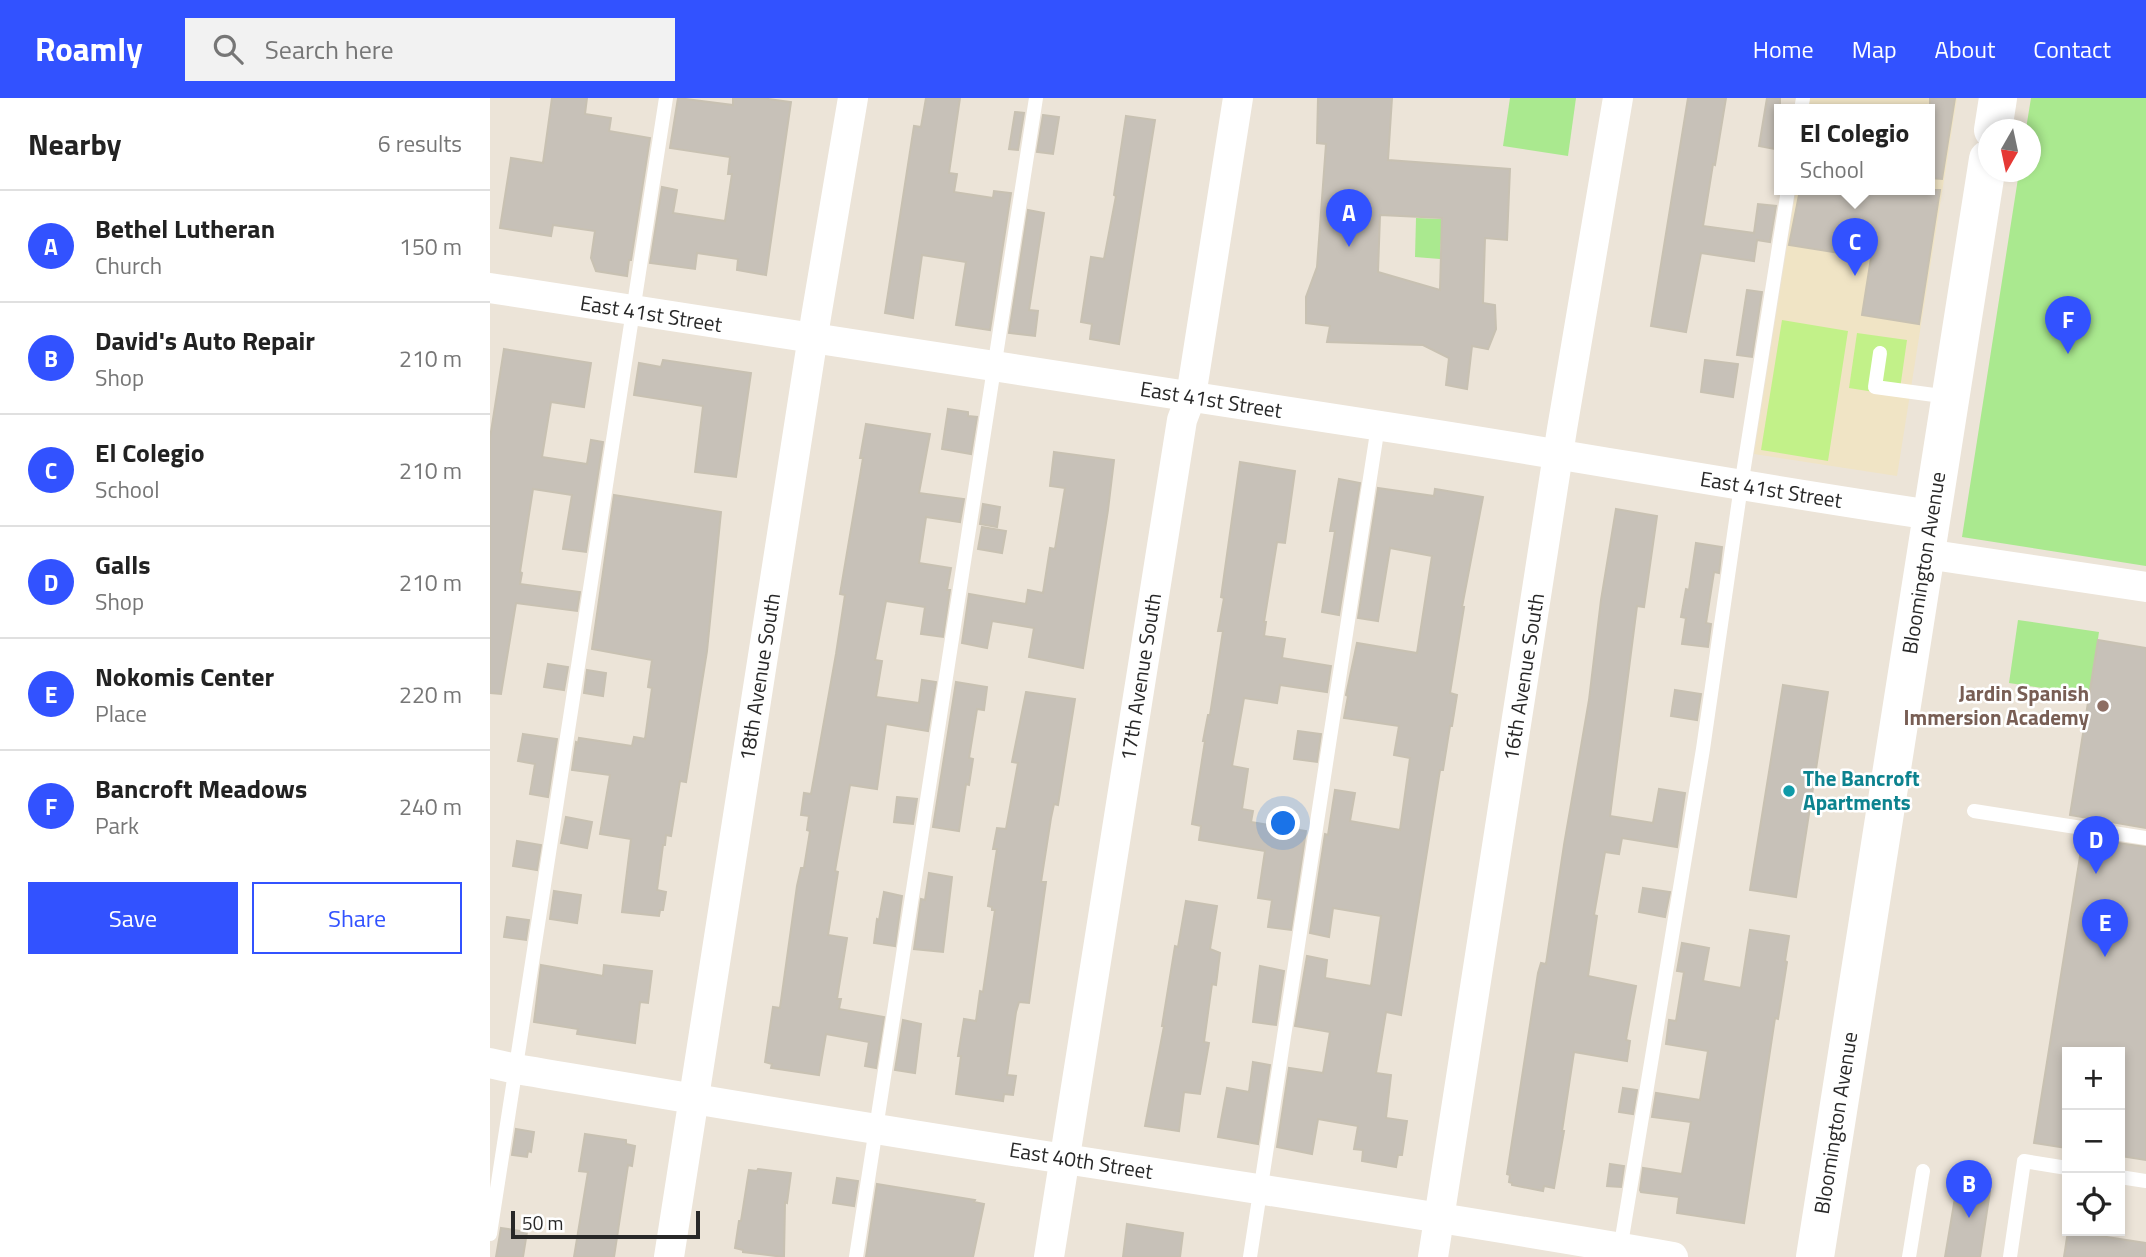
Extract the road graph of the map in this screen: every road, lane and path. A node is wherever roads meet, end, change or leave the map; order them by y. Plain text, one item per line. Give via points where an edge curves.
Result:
1 (666, 98) edge
2 (853, 98) edge
3 (1036, 98) edge
4 (1238, 98) edge
5 (1618, 98) edge
6 (1998, 98) edge
7 (1995, 119) edge
8 (1985, 182) edge
9 (1787, 195) edge
10 (490, 288) edge
11 (633, 311) junction
12 (813, 340) junction
13 (1880, 353) dead end
14 (993, 368) junction
15 (1191, 396) junction
16 (1951, 398) junction
17 (1378, 425) junction
18 (1558, 455) junction
19 (1741, 486) junction
20 (1932, 515) junction
21 (1926, 554) junction
22 (2146, 587) edge
23 (1974, 811) dead end
24 (2146, 838) edge
25 (503, 1066) edge
26 (694, 1098) junction
27 (875, 1128) junction
28 (1064, 1159) junction
29 (2062, 1167) edge
30 (1923, 1171) dead end
31 (2125, 1178) edge
32 (2146, 1181) edge
33 (1260, 1188) junction
34 (1439, 1218) junction
35 (490, 1234) edge
36 (1619, 1252) edge
37 (669, 1257) edge
38 (856, 1257) edge
39 (1049, 1257) edge
40 (1250, 1257) edge
41 (1433, 1257) edge
42 (1673, 1257) edge
43 (1815, 1257) edge
44 (1909, 1257) edge
45 (2010, 1257) edge

1 - 11 lane
2 - 12 street, 18th Avenue South
3 - 14 lane
4 - 15 street, 17th Avenue South
5 - 18 street, 16th Avenue South
6 - 7 street
8 - 16 street, Bloomington Avenue
9 - 19 lane
10 - 11 street, East 41st Street
11 - 12 street, East 41st Street
11 - 25 lane
12 - 14 street, East 41st Street
12 - 26 street, 18th Avenue South
13 - 16 lane via 1875,387
14 - 15 street, East 41st Street
14 - 27 lane
15 - 17 street, East 41st Street
15 - 28 street, 17th Avenue South via 1181,423
16 - 20 street, Bloomington Avenue
17 - 18 street, East 41st Street
17 - 33 lane
18 - 19 street, East 41st Street
18 - 34 street, 16th Avenue South
19 - 20 street, East 41st Street
19 - 36 lane via 1703,749
20 - 21 street, Bloomington Avenue
21 - 22 street
21 - 43 street, Bloomington Avenue
23 - 24 lane
25 - 26 street, East 40th Street
25 - 35 lane
26 - 27 street, East 40th Street
26 - 37 street, 18th Avenue South
27 - 28 street, East 40th Street
27 - 38 lane
28 - 33 street, East 40th Street
28 - 39 street, 17th Avenue South
29 - 45 lane via 2024,1161
30 - 44 lane
31 - 32 lane
33 - 34 street, East 40th Street
33 - 40 lane
34 - 36 street, East 40th Street
34 - 41 street, 16th Avenue South
36 - 42 street, East 40th Street

